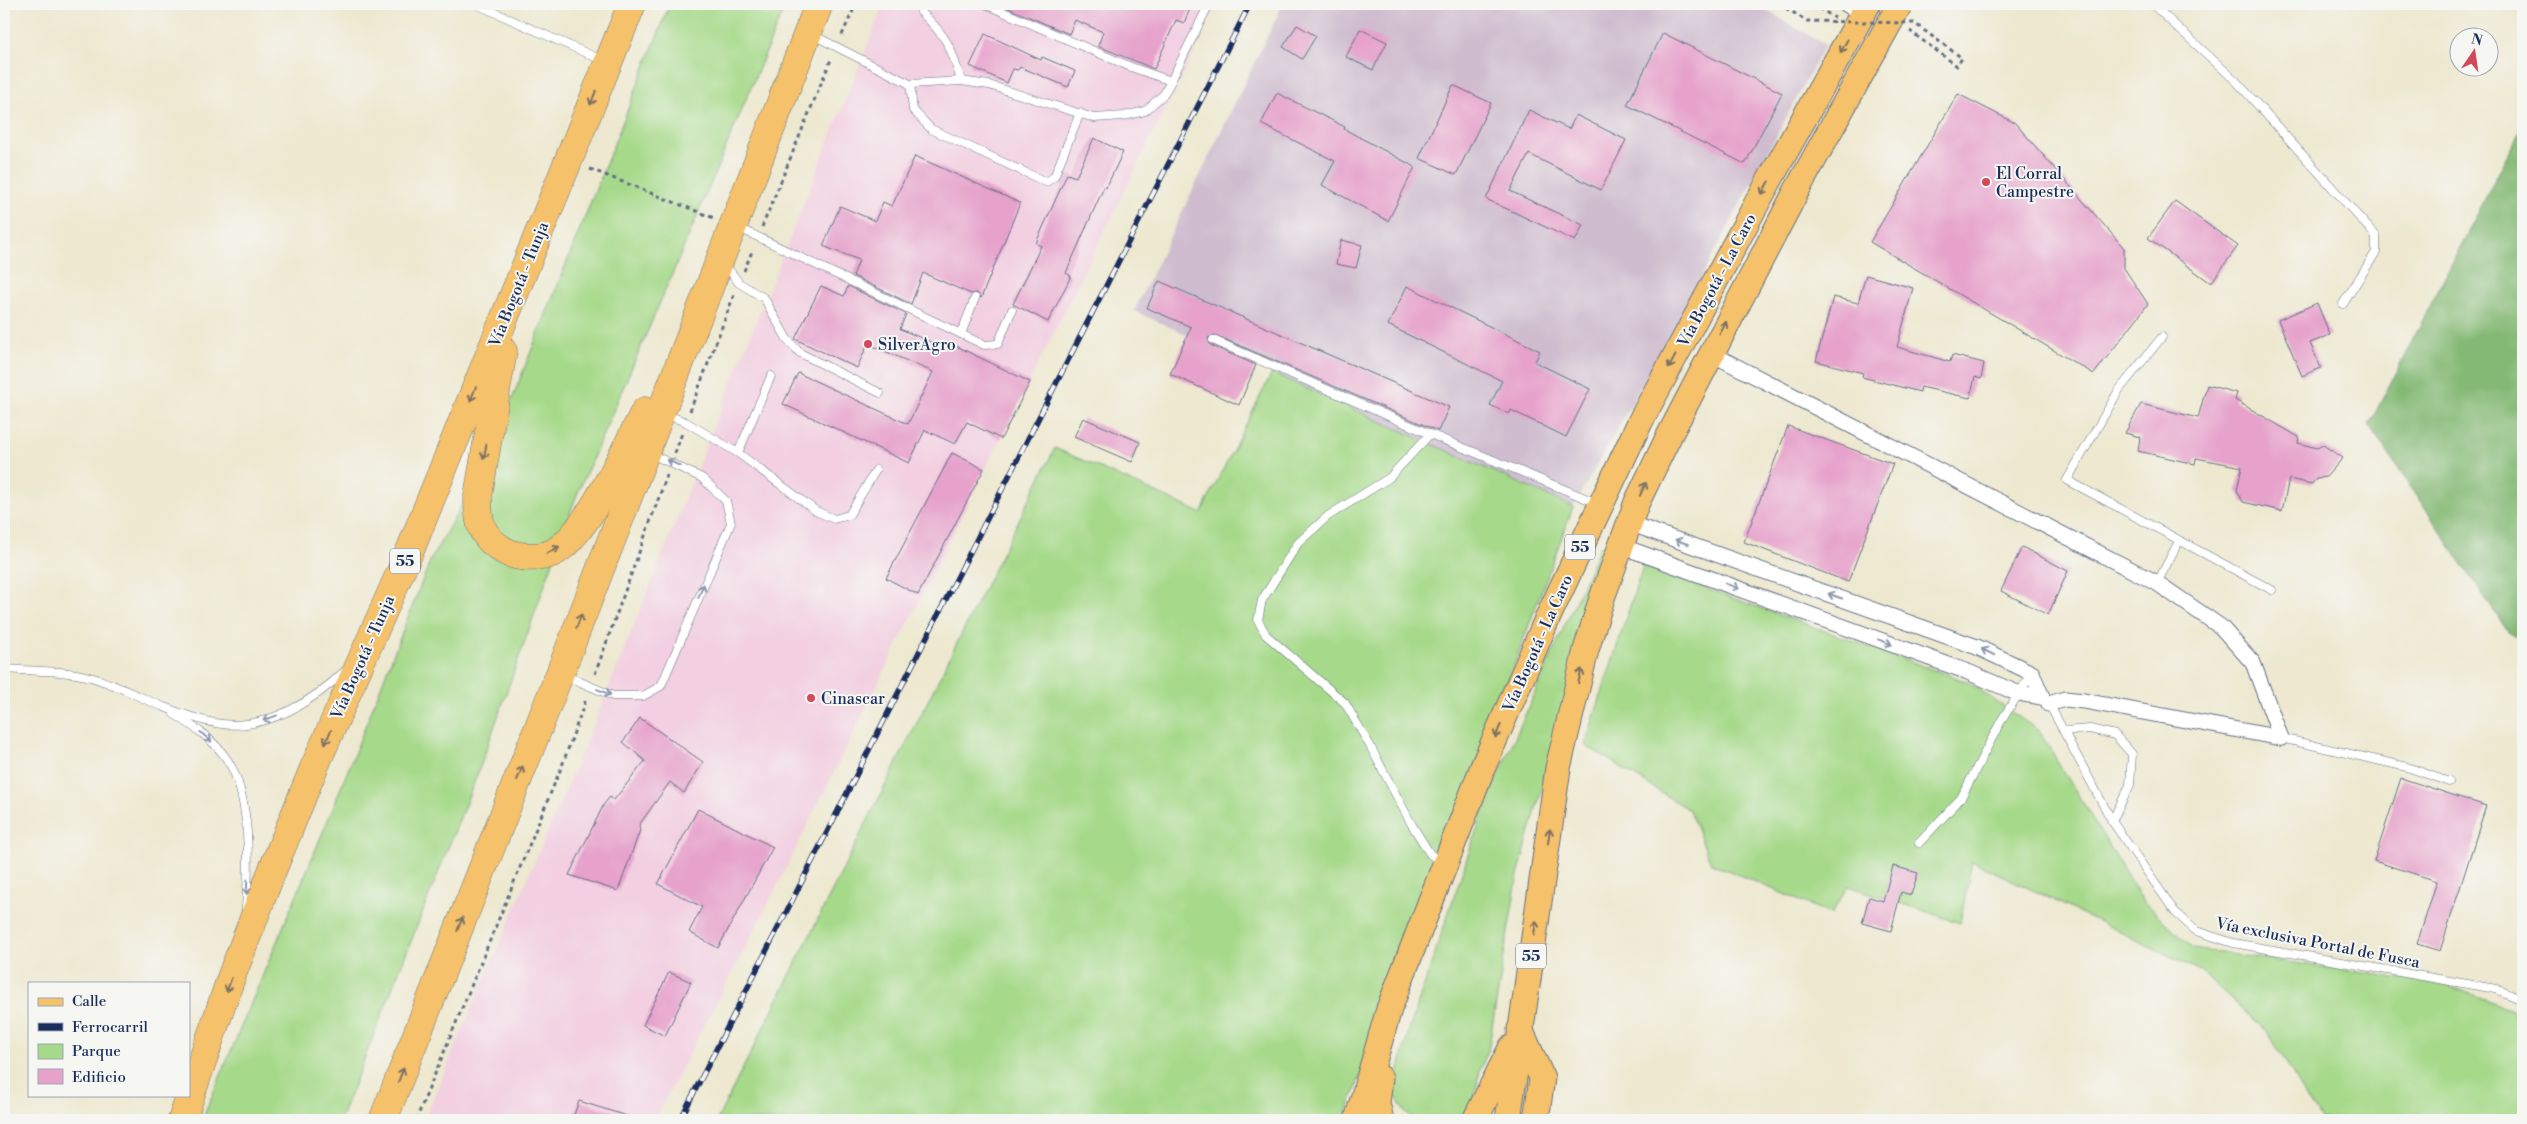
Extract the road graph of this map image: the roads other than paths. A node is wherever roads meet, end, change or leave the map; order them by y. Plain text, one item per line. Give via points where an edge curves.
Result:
1 (476, 4) edge
2 (632, 4) edge
3 (819, 4) edge
4 (989, 4) edge
5 (1209, 4) edge
6 (1900, 4) edge
7 (2152, 4) edge
8 (1859, 7) edge
9 (921, 12) dead end
10 (807, 32) junction
11 (608, 62) junction
12 (961, 81) junction
13 (1171, 81) junction
14 (910, 84) junction
15 (1080, 113) junction
16 (732, 225) junction
17 (720, 257) junction
18 (975, 298) dead end
19 (511, 300) junction
20 (2343, 304) dead end
21 (1012, 310) dead end
22 (697, 316) junction
23 (961, 334) junction
24 (2162, 338) dead end
25 (1213, 340) dead end
26 (1710, 353) junction
27 (771, 376) dead end
28 (880, 393) dead end
29 (660, 412) junction
30 (1430, 434) junction
31 (645, 451) junction
32 (738, 453) junction
33 (876, 470) dead end
34 (1600, 504) junction
35 (1625, 535) junction
36 (2179, 540) junction
37 (2157, 583) junction
38 (2272, 590) dead end
39 (366, 650) junction
40 (4, 669) edge
41 (560, 673) junction
42 (2032, 673) junction
43 (2017, 693) junction
44 (2049, 704) joint
45 (166, 708) junction
46 (2064, 731) junction
47 (2281, 738) junction
48 (2449, 782) dead end
49 (2112, 821) junction
50 (1919, 843) dead end
51 (1446, 865) junction
52 (242, 948) junction
53 (2523, 1000) edge
54 (1389, 1009) junction
55 (1520, 1028) junction
56 (182, 1120) edge
57 (383, 1120) edge
58 (1357, 1120) edge
59 (1381, 1120) edge
60 (1475, 1120) edge
61 (1491, 1120) edge
62 (1499, 1120) edge
63 (1508, 1120) edge
64 (1521, 1120) edge
65 (1536, 1120) edge

1 - 11 lane
2 - 11 highway, Vía Bogotá - Tunja / 55
3 - 10 highway
4 - 13 lane via 1131,67
5 - 13 lane
26 -> 6 main road, Vía Bogotá - La Caro / 55
7 - 20 lane via 2236,81 2376,236 2376,252
8 -> 34 main road, Vía Bogotá - La Caro / 55
9 - 12 lane via 943,32
10 - 14 lane
10 - 16 highway
11 -> 19 highway, Vía Bogotá - Tunja / 55
12 - 14 lane
12 - 15 lane via 989,85
13 - 15 lane via 1164,94 1145,111 1094,118
14 - 15 lane via 913,110 931,129 1046,182 1054,177
16 - 17 highway
16 - 23 lane
17 - 22 highway
17 - 28 lane via 739,283 764,298 787,339 800,353
18 - 23 lane
19 -> 22 highway via 478,496 478,518 487,539 505,551 527,557 552,553 584,523
19 -> 39 highway, Vía Bogotá - Tunja / 55
21 - 23 lane via 998,344 984,345
22 - 29 highway
24 - 36 lane via 2119,390 2067,480
25 - 30 lane
35 -> 26 main road, Vía Bogotá - La Caro / 55 via 1652,470
26 - 37 street
27 - 32 lane
29 - 31 highway
29 - 32 lane via 686,422
30 - 34 lane
30 - 51 lane via 1389,478 1328,516 1298,543 1262,600 1258,620 1266,635 1344,703 1430,854
41 -> 31 highway
41 -> 31 lane via 612,696 643,696 661,686 731,523 726,501 702,478
32 - 33 lane via 816,511 834,519 849,515
34 -> 51 main road, Vía Bogotá - La Caro / 55 via 1544,625
42 -> 35 street via 1977,646
35 -> 43 street
55 -> 35 main road, Vía Bogotá - La Caro / 55 via 1558,768 1586,650
36 - 37 lane
36 - 38 lane
37 - 47 street via 2221,627 2253,663
39 -> 45 lane via 307,701 259,722 223,724
39 -> 52 highway, Vía Bogotá - Tunja / 55 via 313,770
40 - 45 lane via 93,677
57 -> 41 highway
42 - 43 lane
42 - 43 street via 2042,697
43 - 50 lane via 1960,798
44 - 46 lane, Vía exclusiva Portal de Fusca
44 - 47 street via 2065,699 2084,701
45 -> 52 lane via 214,744 227,759 237,780 248,849
46 - 49 lane, Vía exclusiva Portal de Fusca
46 - 49 lane via 2090,729 2115,735 2132,754 2130,785
47 - 48 lane via 2407,767
49 - 53 lane, Vía exclusiva Portal de Fusca via 2174,912 2196,931 2233,943 2496,989
51 - 54 main road, Vía Bogotá - La Caro / 55
52 -> 56 highway, Vía Bogotá - Tunja / 55
54 - 58 main road, Vía Bogotá - La Caro / 55
54 - 59 main road via 1377,1103
55 - 60 main road
55 - 61 main road, Vía Bogotá - La Caro / 55
55 - 62 main road, Vía Bogotá - La Caro / 55
55 - 63 main road, Vía Bogotá - La Caro / 55
55 - 64 main road, Vía Bogotá - La Caro / 55 via 1527,1074
55 - 65 main road via 1542,1078

